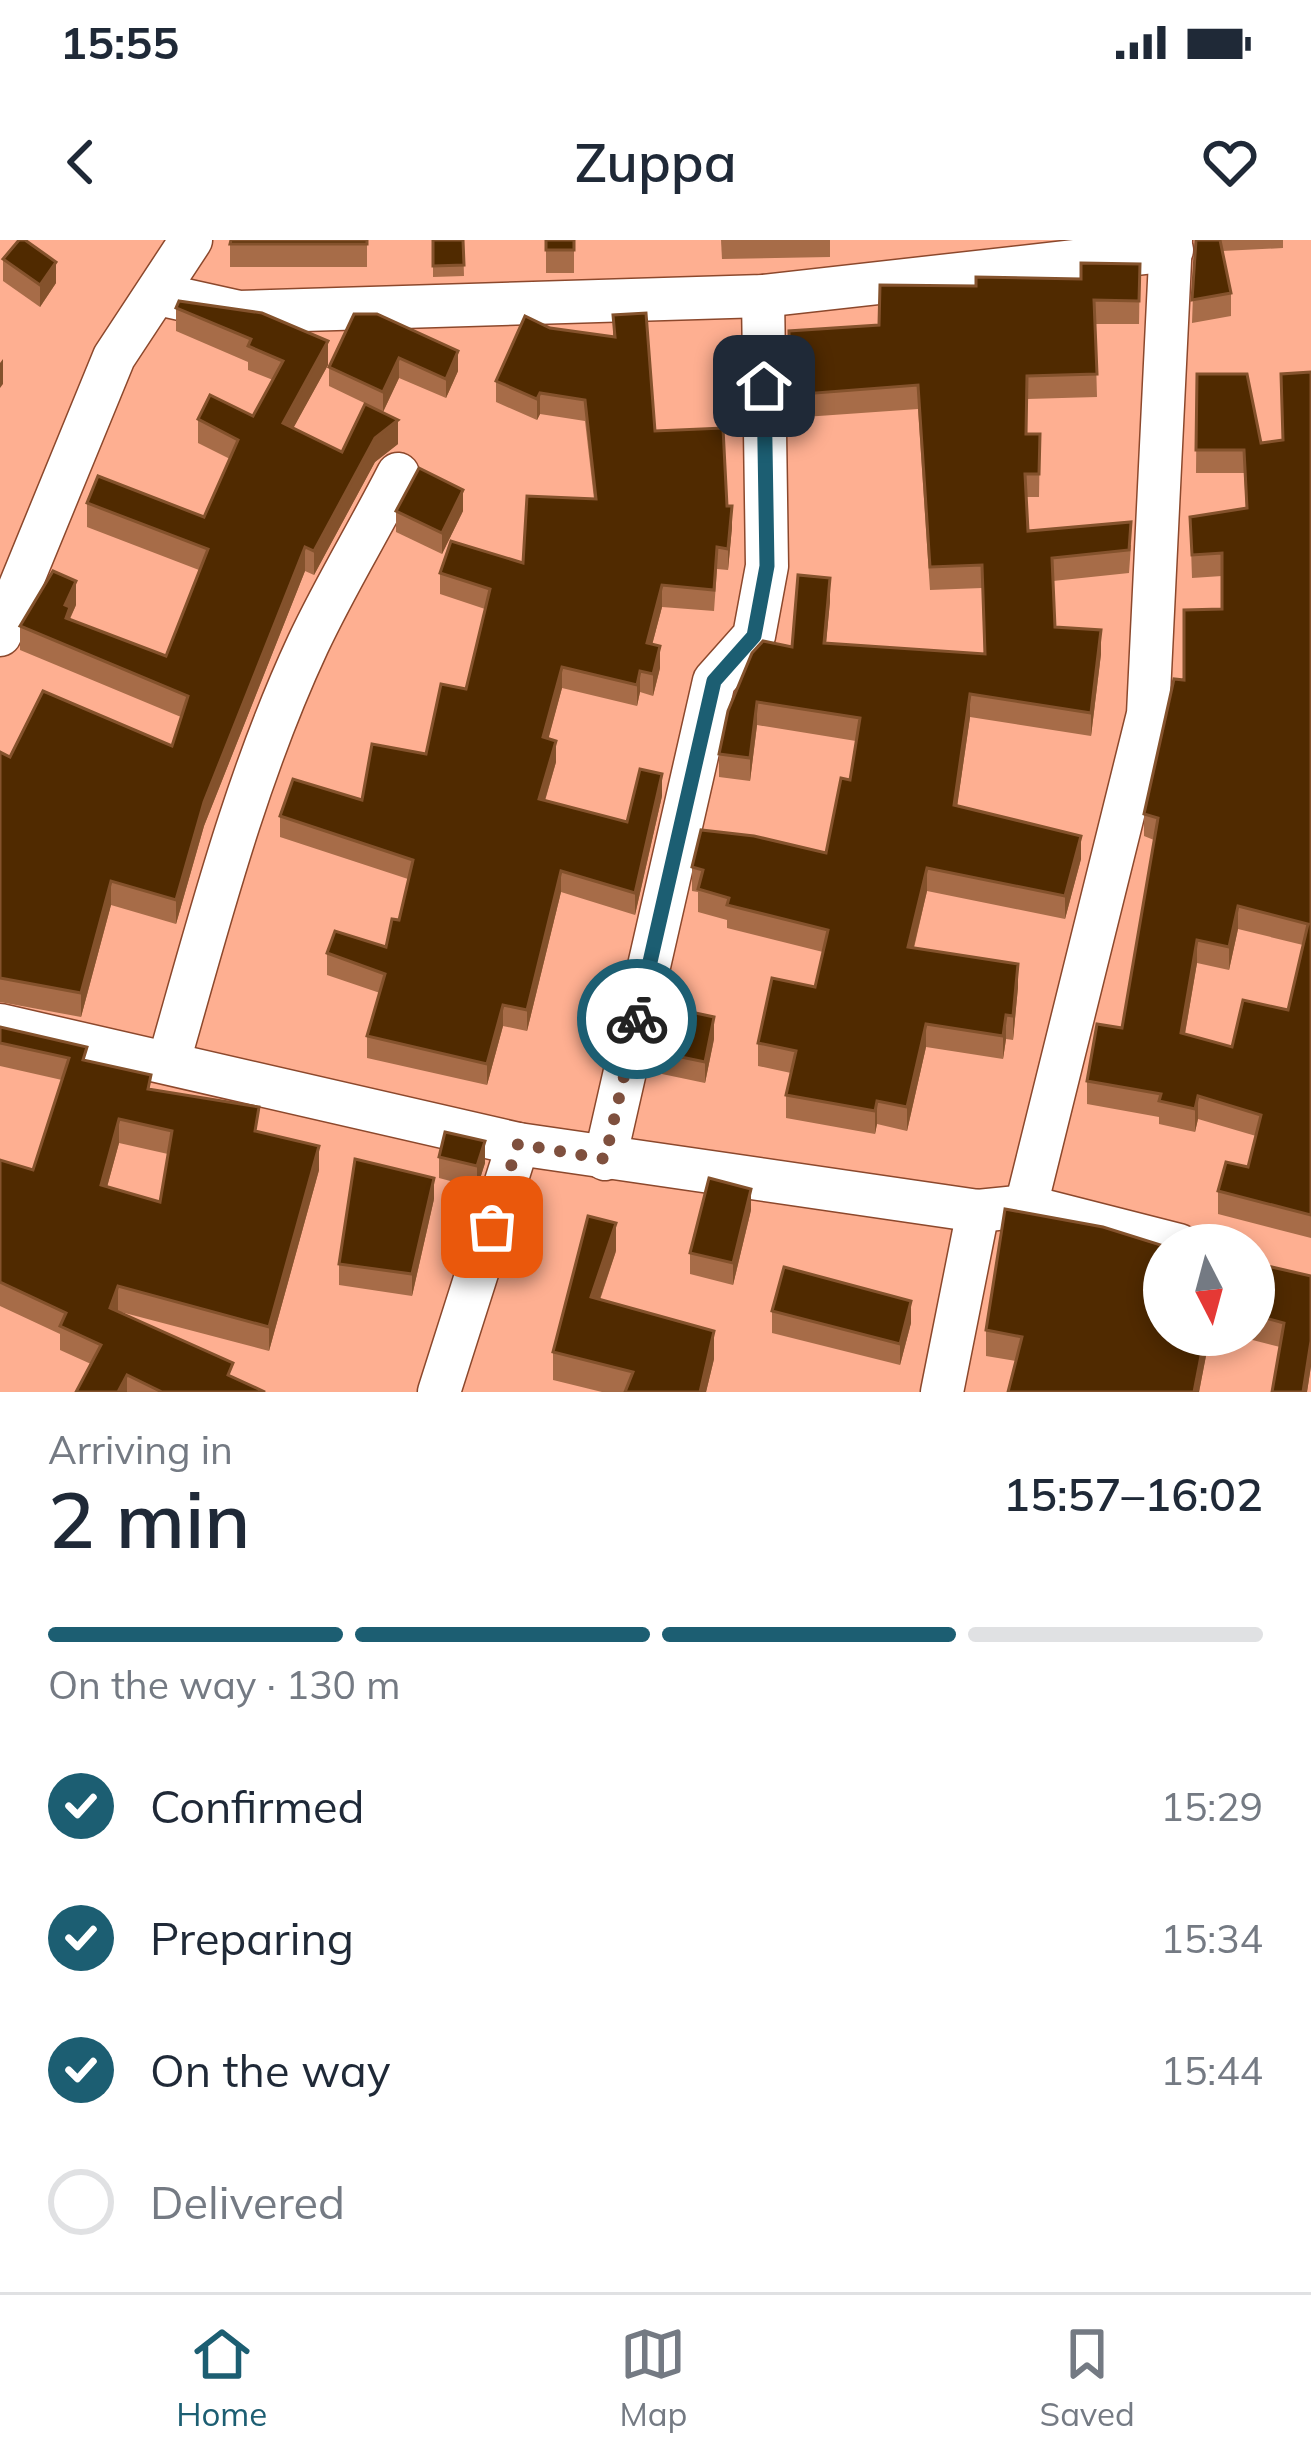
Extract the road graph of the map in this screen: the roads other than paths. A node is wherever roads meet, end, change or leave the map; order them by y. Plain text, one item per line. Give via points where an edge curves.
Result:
1 (191, 240) edge
2 (1171, 245) edge
3 (158, 294) junction
4 (763, 296) junction
5 (398, 474) dead end
6 (0, 635) edge
7 (0, 1024) edge
8 (169, 1061) junction
9 (518, 1144) junction
10 (605, 1159) junction
11 (1026, 1206) junction
12 (978, 1211) junction
13 (1143, 1236) edge
14 (440, 1392) edge
15 (942, 1392) edge

1 - 3 street
2 - 4 street
2 - 11 street via 1148,714
3 - 4 street via 239,312
3 - 6 street via 114,357
4 - 10 street via 767,566 754,636 714,681
5 - 8 street via 308,644 268,742
7 - 8 street
8 - 9 street
9 - 10 street
9 - 14 street
10 - 12 street
11 - 12 street
11 - 13 street
12 - 15 street

